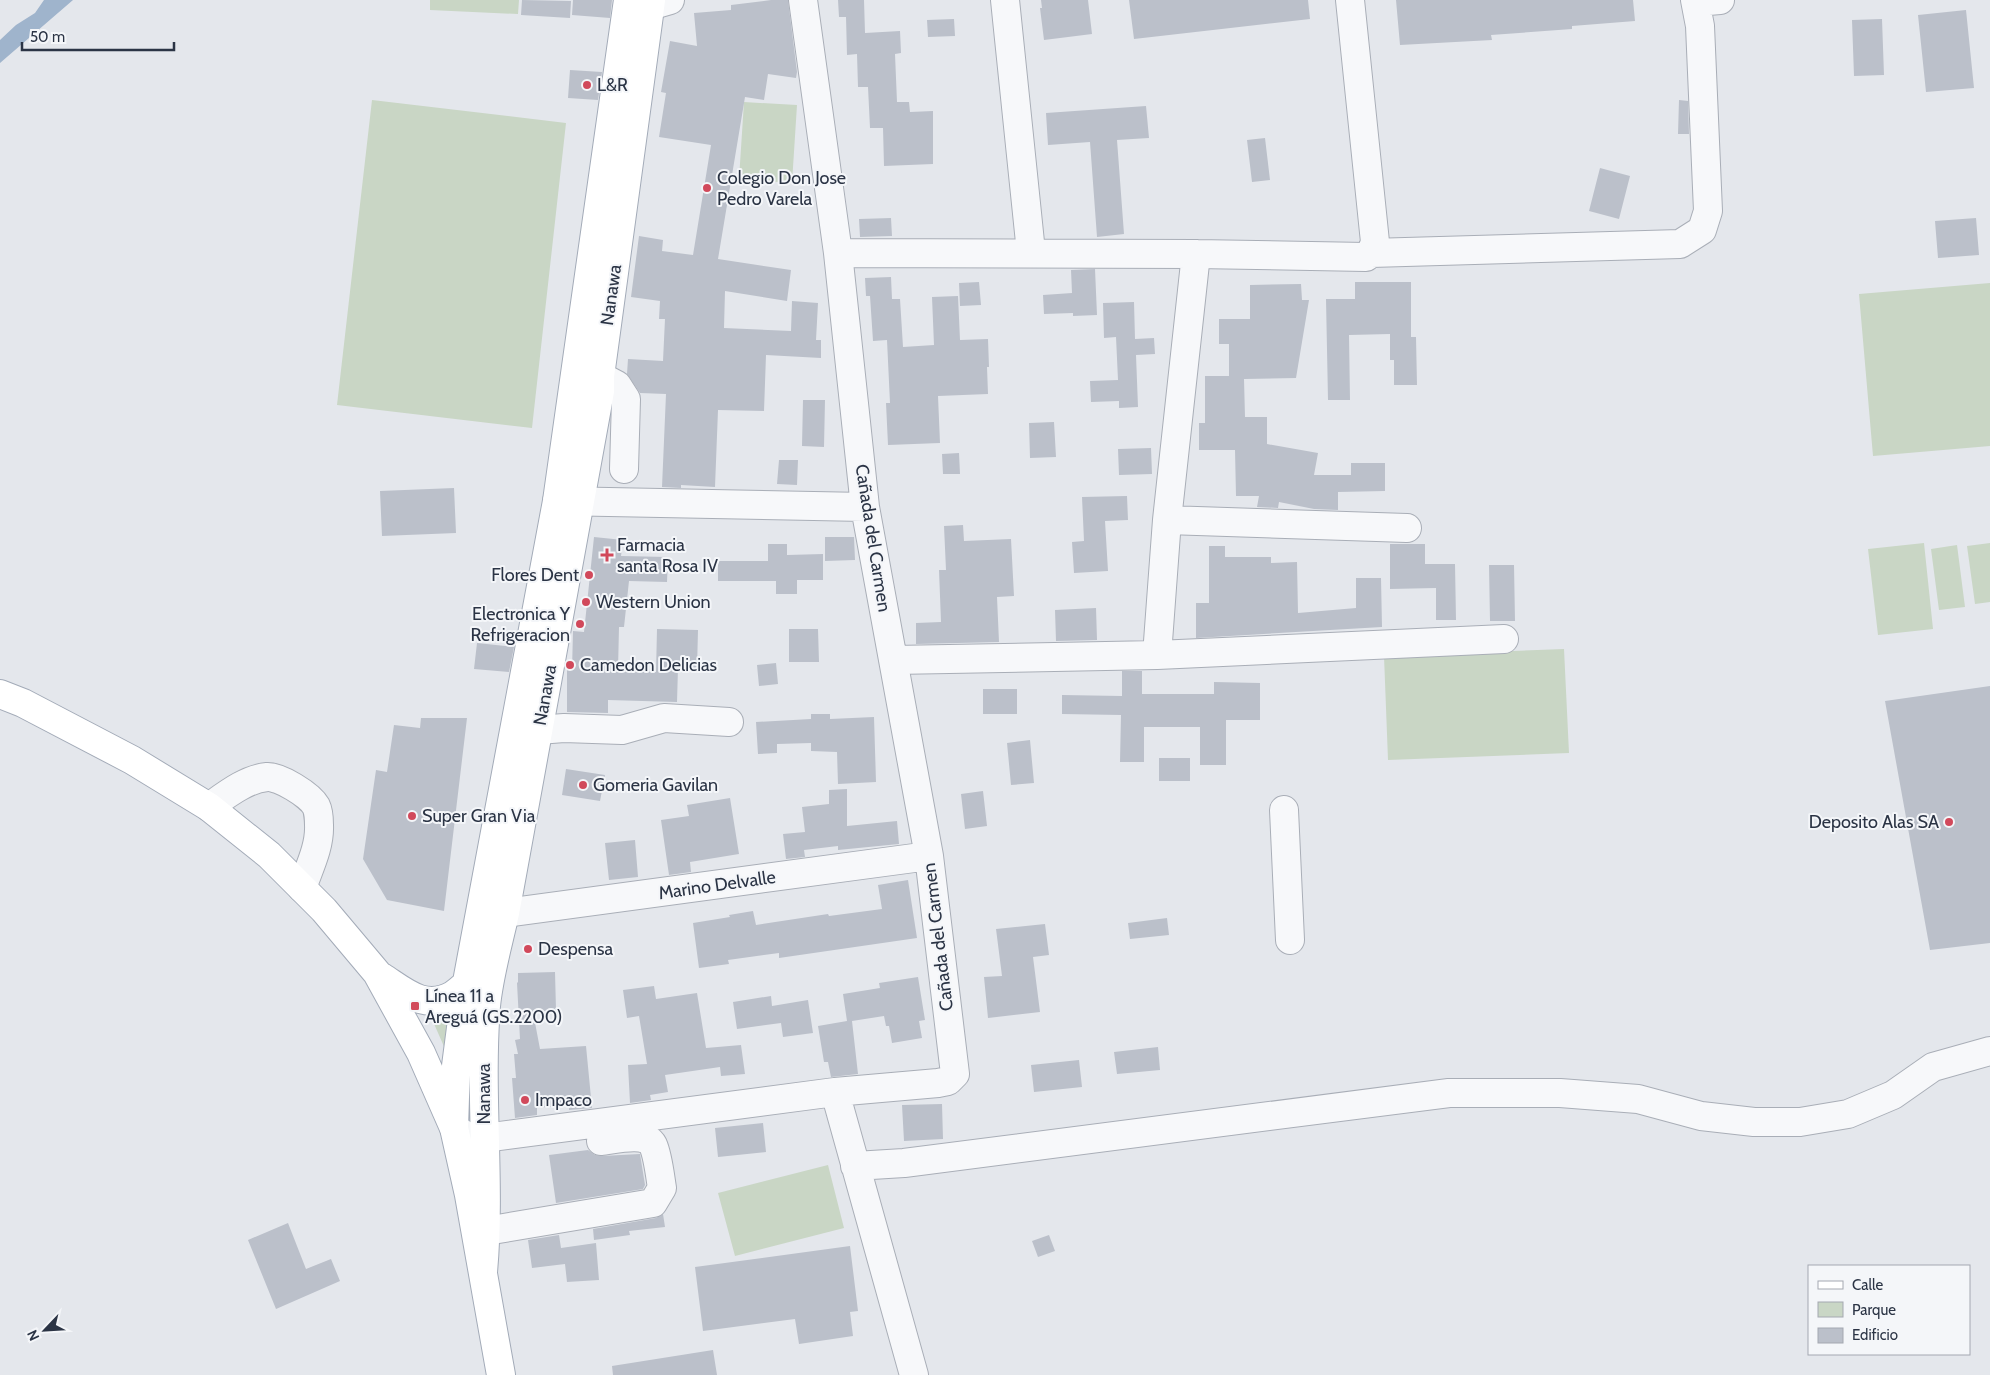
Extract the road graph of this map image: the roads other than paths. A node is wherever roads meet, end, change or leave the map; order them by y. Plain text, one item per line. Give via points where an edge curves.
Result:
1 (803, 0) edge
2 (1005, 0) edge
3 (1350, 0) edge
4 (1704, 1) edge
5 (646, 4) edge
6 (1030, 252) junction
7 (1371, 252) junction
8 (838, 253) junction
9 (1196, 254) junction
10 (600, 383) junction
11 (574, 385) junction
12 (624, 469) junction
13 (568, 501) junction
14 (614, 502) junction
15 (643, 502) junction
16 (865, 507) junction
17 (1167, 520) junction
18 (1407, 528) dead end
19 (1504, 639) dead end
20 (543, 640) junction
21 (1157, 656) junction
22 (894, 660) junction
23 (0, 694) edge
24 (729, 722) dead end
25 (538, 730) junction
26 (209, 807) junction
27 (1284, 810) dead end
28 (511, 813) junction
29 (929, 856) junction
30 (302, 888) junction
31 (505, 913) junction
32 (1290, 940) dead end
33 (492, 968) junction
34 (377, 973) junction
35 (467, 982) junction
36 (1990, 1051) edge
37 (835, 1092) junction
38 (454, 1128) junction
39 (484, 1148) junction
40 (855, 1166) junction
41 (486, 1231) junction
42 (483, 1272) junction
43 (501, 1375) edge
44 (914, 1375) edge

1 - 8 street, Cañada del Carmen
2 - 6 street
3 - 7 street via 1375,242
4 - 7 street via 1700,26 1708,211 1702,230 1680,244
5 - 10 main road, Nanawa
5 - 11 main road, Nanawa
6 - 8 street
6 - 9 street
7 - 9 street via 1366,258
8 - 16 street, Cañada del Carmen
9 - 17 street
10 - 11 street
10 - 12 street via 617,385 626,399
10 - 13 main road, Nanawa
11 - 13 main road, Nanawa
12 - 14 street via 615,476
12 - 15 street via 639,474 644,489
13 - 14 street
13 - 20 main road, Nanawa
14 - 15 street
15 - 16 street
16 - 22 street, Cañada del Carmen
17 - 18 street
17 - 21 street
19 - 21 street
20 - 25 main road, Nanawa
20 - 28 main road, Nanawa
21 - 22 street
22 - 29 street, Cañada del Carmen
23 - 26 main road via 132,760
24 - 25 street via 664,718 622,730
25 - 28 main road, Nanawa
26 - 30 main road via 269,855
26 - 30 street via 233,790 268,777 296,788 316,805 319,825 316,849
27 - 32 street
28 - 31 main road, Nanawa
28 - 35 main road, Nanawa
29 - 31 street, Marino Delvalle
29 - 37 street, Cañada del Carmen via 955,1074 938,1084
30 - 34 main road
31 - 33 main road, Nanawa
33 - 35 main road
33 - 39 main road, Nanawa via 485,1024
34 - 35 main road via 416,999 432,1001 453,995
34 - 38 main road via 421,1053
35 - 38 main road, Nanawa via 456,1066
36 - 40 street via 1933,1067 1893,1094 1848,1114 1800,1122 1754,1122 1701,1116 1638,1099 1560,1093 1449,1092 904,1163
37 - 39 street
37 - 40 street
38 - 39 street
38 - 42 main road
39 - 41 main road, Nanawa
39 - 41 street via 635,1137 647,1139 653,1144 662,1188 653,1203
40 - 44 street
41 - 42 main road, Nanawa
42 - 43 main road

